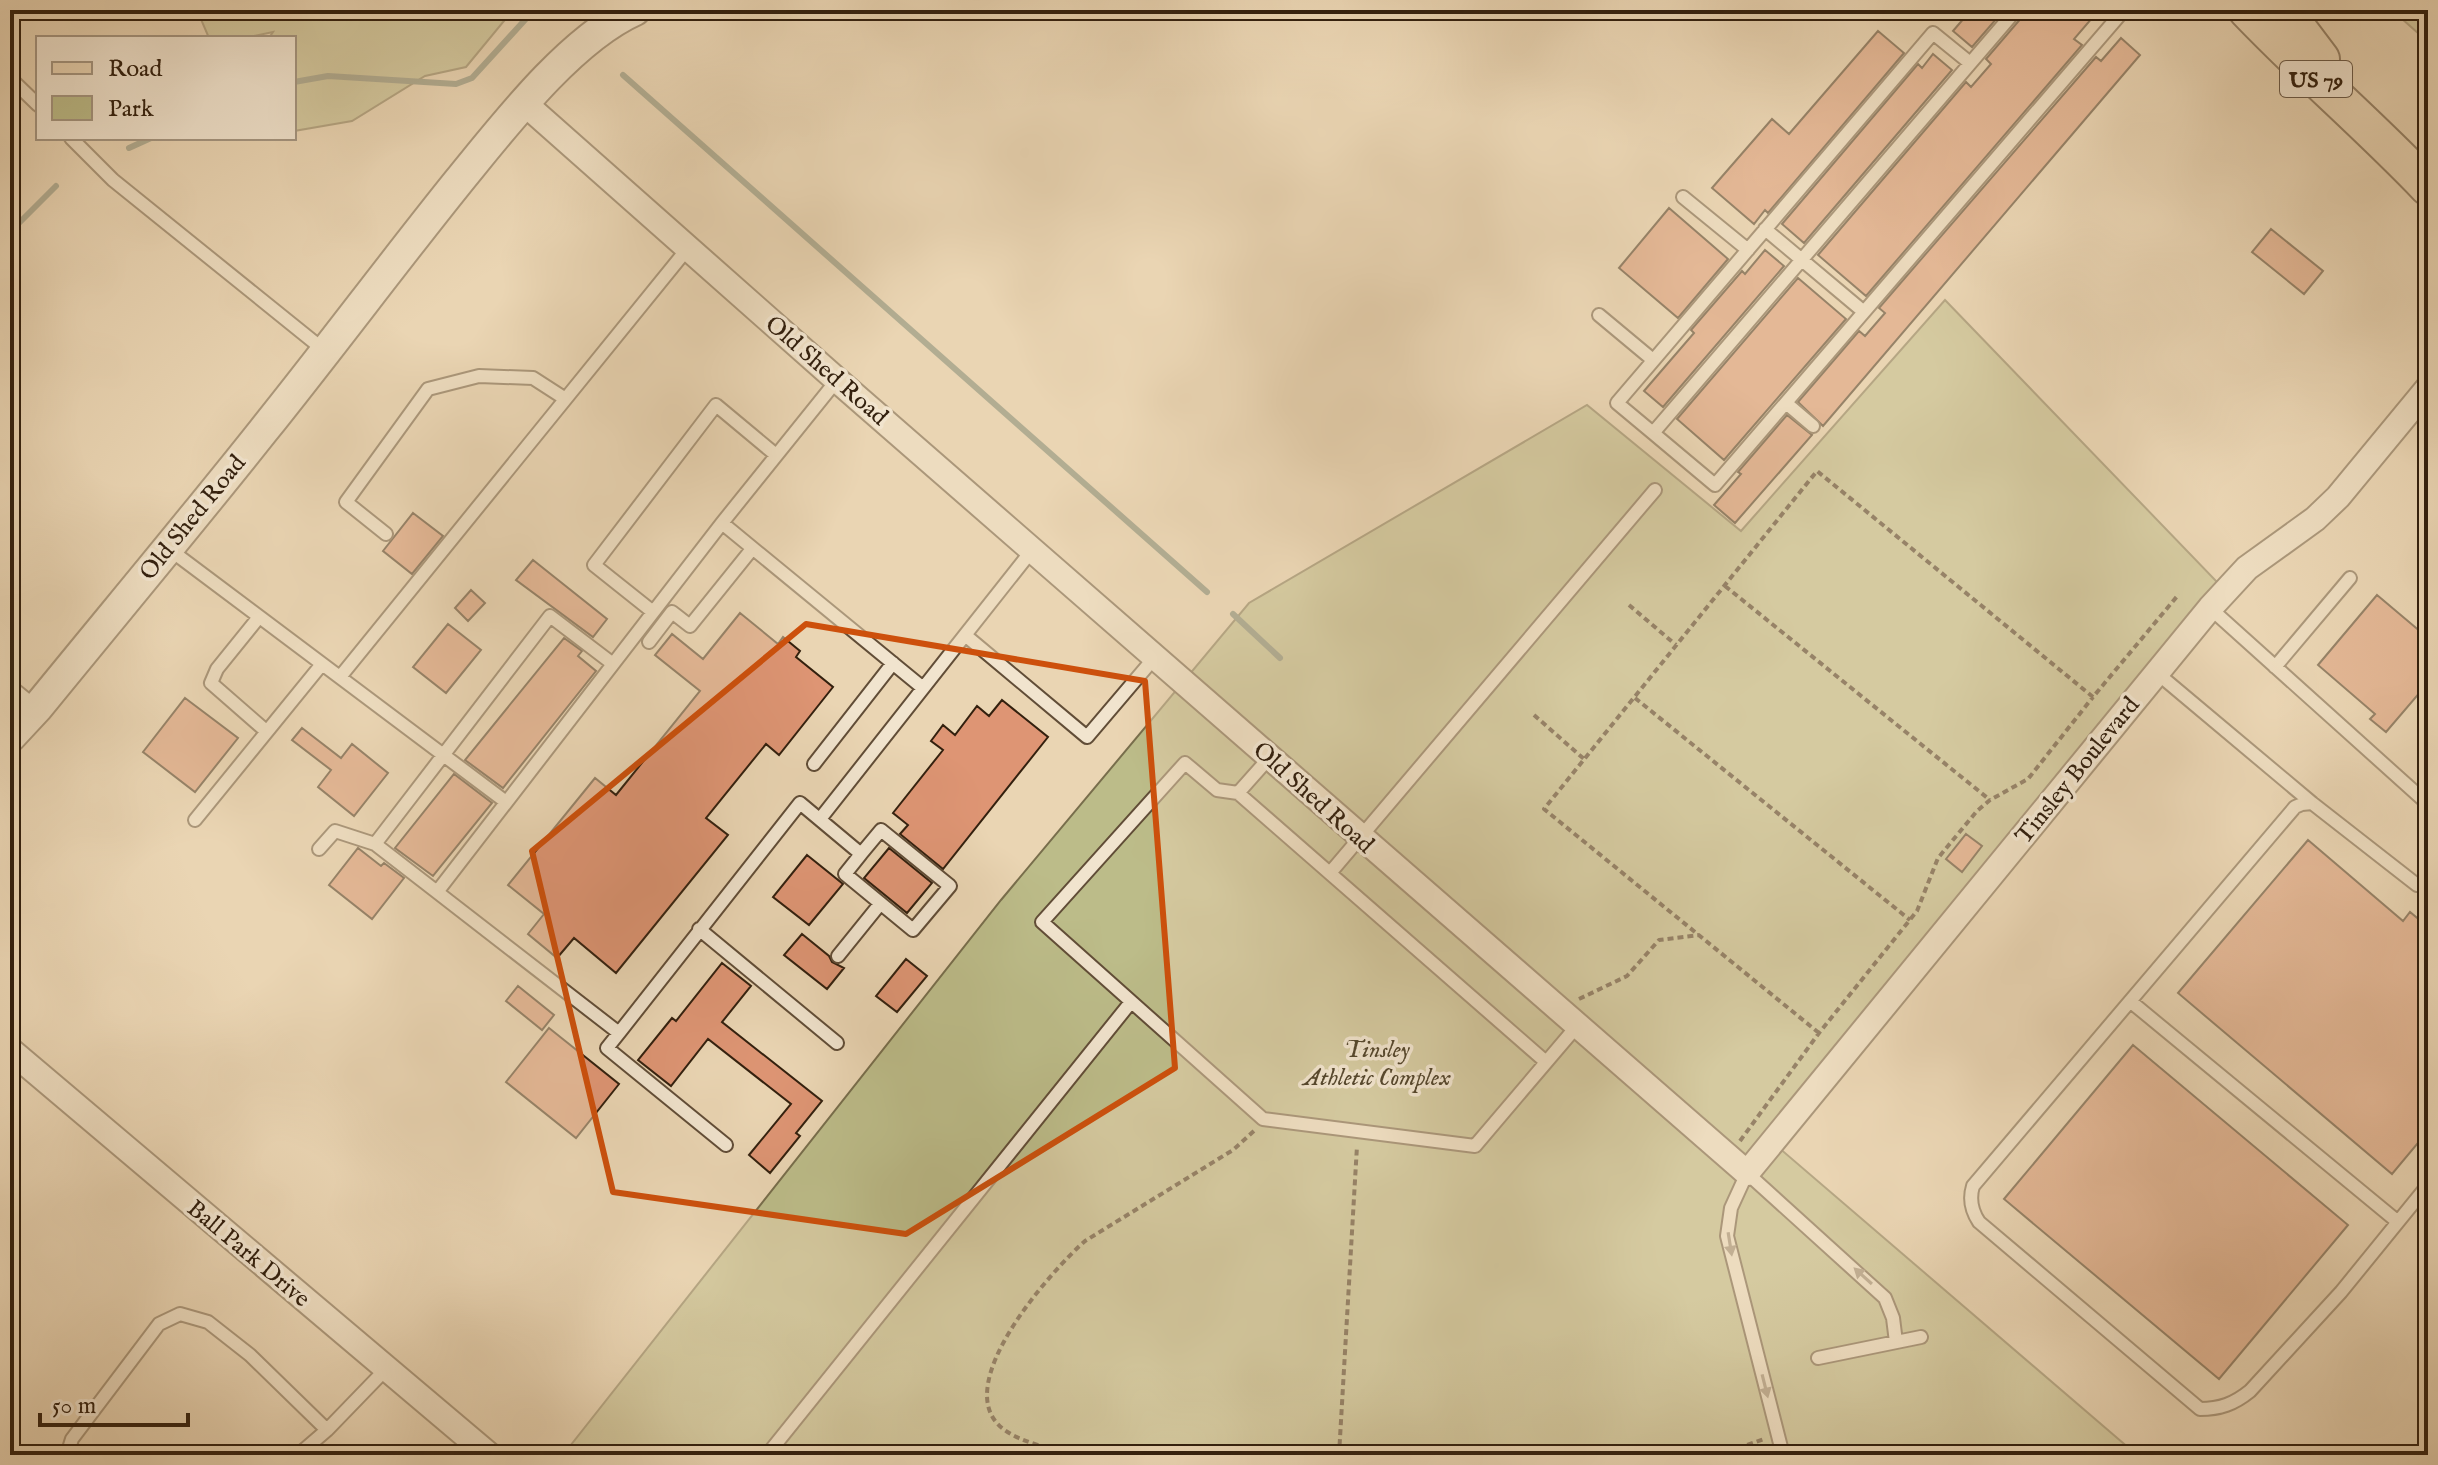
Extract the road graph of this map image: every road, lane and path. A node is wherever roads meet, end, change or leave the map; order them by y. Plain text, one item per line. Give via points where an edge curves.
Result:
1 (635, 10) edge
2 (2016, 10) edge
3 (2124, 10) edge
4 (2134, 10) edge
5 (2141, 10) edge
6 (2247, 10) edge
7 (2284, 10) edge
8 (1970, 63) junction
9 (10, 78) edge
10 (523, 102) junction
11 (36, 103) edge
12 (73, 140) edge
13 (2389, 146) junction
14 (2428, 187) edge
15 (1683, 197) dead end
16 (1765, 229) junction
17 (688, 248) junction
18 (1748, 250) junction
19 (1801, 260) junction
20 (1864, 312) junction
21 (1599, 315) dead end
22 (325, 351) junction
23 (1653, 360) junction
24 (837, 380) junction
25 (2428, 388) edge
26 (564, 398) junction
27 (1786, 403) junction
28 (1813, 426) dead end
29 (1653, 433) junction
30 (776, 455) junction
31 (1655, 490) dead end
32 (722, 523) junction
33 (386, 534) dead end
34 (167, 548) junction
35 (752, 549) junction
36 (1033, 549) junction
37 (2350, 578) dead end
38 (1725, 586) junction
39 (2179, 594) dead end
40 (1629, 605) dead end
41 (2210, 608) junction
42 (653, 612) junction
43 (259, 617) junction
44 (965, 635) junction
45 (649, 642) dead end
46 (1676, 645) junction
47 (1155, 657) junction
48 (893, 663) junction
49 (322, 664) junction
50 (613, 664) junction
51 (2275, 667) junction
52 (2157, 673) junction
53 (340, 677) junction
54 (10, 686) edge
55 (923, 688) junction
56 (1635, 697) junction
57 (2093, 697) junction
58 (37, 708) junction
59 (1534, 715) dead end
60 (266, 731) junction
61 (10, 737) edge
62 (443, 755) junction
63 (1270, 757) junction
64 (1584, 759) junction
65 (814, 764) dead end
66 (1238, 793) junction
67 (1990, 800) junction
68 (506, 802) junction
69 (2312, 803) junction
70 (2428, 804) edge
71 (820, 819) junction
72 (195, 820) dead end
73 (1361, 838) junction
74 (375, 844) junction
75 (319, 849) dead end
76 (861, 854) junction
77 (1330, 873) junction
78 (2428, 886) edge
79 (437, 892) junction
80 (880, 904) junction
81 (1910, 920) junction
82 (699, 929) junction
83 (1699, 935) junction
84 (838, 956) dead end
85 (2130, 1001) junction
86 (1131, 1002) junction
87 (1569, 1019) junction
88 (619, 1033) junction
89 (1819, 1033) junction
90 (837, 1043) dead end
91 (10, 1050) edge
92 (1546, 1062) junction
93 (1263, 1119) junction
94 (1358, 1130) junction
95 (726, 1145) dead end
96 (1738, 1166) junction
97 (2428, 1185) edge
98 (2398, 1222) junction
99 (1921, 1337) dead end
100 (1896, 1342) junction
101 (1818, 1358) dead end
102 (386, 1369) junction
103 (327, 1430) junction
104 (1778, 1435) junction
105 (67, 1455) edge
106 (298, 1455) edge
107 (489, 1455) edge
108 (767, 1455) edge
109 (1077, 1455) edge
110 (1339, 1455) edge
111 (1719, 1455) edge
112 (1783, 1455) edge

1 - 10 street via 581,47
2 - 8 lane
3 - 20 lane
4 - 5 lane
6 - 13 main road, US 79
7 - 13 main road, US 79
8 - 16 lane via 1933,33
8 - 19 lane
9 - 11 lane
10 - 17 street, Old Shed Road
10 - 22 street, Old Shed Road
12 - 22 lane via 113,180
13 - 14 main road, US 79
15 - 18 lane
16 - 18 lane
16 - 19 lane
17 - 24 street, Old Shed Road
17 - 26 lane
18 - 23 lane
19 - 20 lane
19 - 29 lane
20 - 27 lane
21 - 23 lane
22 - 34 street, Old Shed Road
23 - 29 lane via 1617,403
24 - 30 lane
24 - 36 street, Old Shed Road
25 - 41 street, Tinsley Boulevard via 2338,497 2247,568
26 - 33 lane via 533,378 479,376 428,389 346,502
26 - 53 lane
27 - 28 lane
27 - 29 lane via 1715,485
30 - 32 lane
30 - 42 lane via 716,405 594,565
31 - 73 lane
32 - 35 lane
32 - 42 lane
34 - 43 lane
34 - 58 street, Old Shed Road
35 - 45 lane via 690,626 672,612
35 - 48 lane
36 - 44 lane
36 - 47 street, Old Shed Road
37 - 51 lane
38 - 46 path
38 - 57 path via 1817,471
38 - 67 path
39 - 57 path
40 - 46 path
41 - 51 lane
41 - 52 street, Tinsley Boulevard
42 - 50 lane
43 - 49 lane
43 - 60 lane via 211,683
44 - 47 lane via 1087,737
44 - 55 lane
46 - 56 path
47 - 63 street, Old Shed Road
48 - 55 lane
48 - 65 lane
49 - 53 lane
49 - 60 lane
50 - 62 lane via 550,616
50 - 68 lane
51 - 70 lane
52 - 69 lane
52 - 96 street, Tinsley Boulevard
53 - 62 lane
54 - 58 lane
55 - 71 lane
56 - 64 path
56 - 81 path
57 - 67 path via 2028,779
58 - 61 street, Old Shed Road
59 - 64 path
60 - 72 lane
62 - 68 lane
62 - 74 lane
63 - 66 lane
63 - 73 street, Old Shed Road
64 - 83 path via 1544,809
66 - 77 lane
66 - 86 lane via 1217,790 1185,763 1042,922
67 - 81 path via 1938,858
68 - 79 lane
69 - 78 lane via 2417,885
69 - 85 lane via 2295,807
71 - 76 lane
71 - 82 lane via 800,803
73 - 77 lane
73 - 87 street, Old Shed Road
74 - 75 lane via 335,831
74 - 79 lane
76 - 80 lane via 845,874
76 - 80 lane via 881,830 950,886 913,930
77 - 92 lane
79 - 88 lane
80 - 84 lane
81 - 89 path
82 - 88 lane
82 - 90 lane
83 - 87 path via 1659,940 1627,976 1569,1003
83 - 89 path
85 - 98 lane
85 - 98 lane via 1973,1186 1972,1207 1979,1222 2200,1409 2219,1409 2250,1391
86 - 93 lane
86 - 108 lane
87 - 92 lane
87 - 96 street, Old Shed Road
88 - 95 lane via 607,1048
89 - 96 path
91 - 102 street, Ball Park Drive
92 - 94 lane via 1475,1146
93 - 94 lane
93 - 109 path via 1242,1144 1077,1248 1047,1278 1004,1344 985,1391 992,1417 1034,1444
94 - 110 path
100 -> 96 lane via 1885,1298
96 -> 104 lane via 1727,1236
97 - 98 lane
99 - 100 lane
100 - 101 lane
102 - 103 lane
102 - 107 street, Ball Park Drive
103 - 105 lane via 250,1355 208,1322 180,1314 159,1324 72,1439
103 - 106 lane
104 - 111 path
104 - 112 lane

